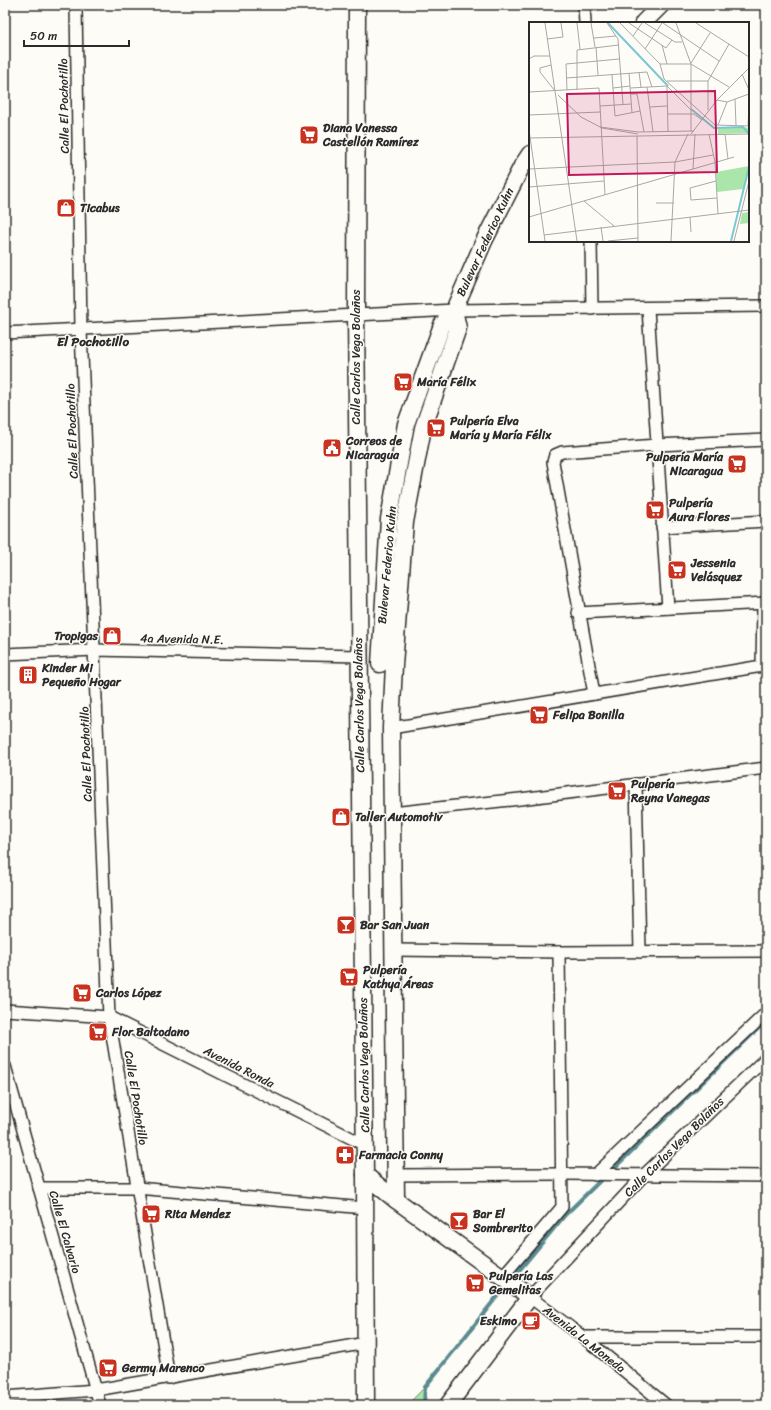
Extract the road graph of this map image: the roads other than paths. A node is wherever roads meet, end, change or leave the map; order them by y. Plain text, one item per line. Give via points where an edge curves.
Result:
1 (76, 5) edge
2 (357, 5) edge
3 (584, 5) edge
4 (661, 5) edge
5 (585, 22) edge
6 (644, 22) edge
7 (529, 156) edge
8 (591, 242) edge
9 (766, 306) edge
10 (648, 308) junction
11 (592, 309) junction
12 (454, 310) junction
13 (356, 315) junction
14 (81, 330) junction
15 (5, 333) edge
16 (766, 440) edge
17 (656, 445) junction
18 (766, 521) edge
19 (662, 528) junction
20 (765, 603) edge
21 (668, 608) junction
22 (578, 613) junction
23 (95, 650) junction
24 (5, 654) edge
25 (359, 660) junction
26 (387, 665) junction
27 (594, 694) junction
28 (391, 728) junction
29 (766, 768) edge
30 (636, 784) junction
31 (392, 813) junction
32 (394, 950) junction
33 (766, 951) edge
34 (559, 952) junction
35 (640, 952) junction
36 (5, 1010) edge
37 (766, 1013) edge
38 (109, 1017) junction
39 (766, 1058) edge
40 (5, 1066) edge
41 (365, 1145) junction
42 (396, 1174) junction
43 (561, 1174) junction
44 (365, 1175) junction
45 (595, 1175) junction
46 (644, 1175) junction
47 (766, 1176) edge
48 (39, 1188) junction
49 (137, 1188) junction
50 (396, 1200) junction
51 (365, 1208) junction
52 (505, 1278) junction
53 (528, 1295) junction
54 (583, 1337) junction
55 (766, 1337) edge
56 (366, 1343) junction
57 (169, 1378) junction
58 (96, 1390) junction
59 (5, 1397) edge
60 (100, 1405) edge
61 (366, 1405) edge
62 (448, 1405) edge
63 (666, 1405) edge

1 - 14 street, Calle El Pochotillo
2 - 13 street, Calle Carlos Vega Bolaños
3 - 5 street
4 - 6 street
7 - 12 street, Bulevar Federico Kuhn via 484,241
8 - 11 street
9 - 10 street
10 - 11 street
10 - 17 street
11 - 12 street
12 - 13 street
12 - 26 street, Bulevar Federico Kuhn via 442,325 406,424 389,519
13 - 14 street
13 - 25 street, Calle Carlos Vega Bolaños
14 - 15 street
14 - 23 street, Calle El Pochotillo
16 - 17 street
17 - 19 street
17 - 22 street via 562,452 555,455 553,462
18 - 19 street
19 - 21 street
20 - 21 street
20 - 27 street via 762,666
21 - 22 street
22 - 27 street
23 - 24 street, 4a Avenida N.E.
23 - 25 street, 4a Avenida N.E.
23 - 38 street, Calle El Pochotillo
25 - 26 street
25 - 41 street, Calle Carlos Vega Bolaños
26 - 28 street
27 - 28 street
28 - 31 street
29 - 30 street
30 - 31 street
30 - 35 street
31 - 32 street
32 - 34 street
32 - 42 street
33 - 35 street
34 - 35 street
34 - 43 street
36 - 38 street, Avenida Ronda
37 - 45 street
38 - 41 street, Avenida Ronda
38 - 49 street, Calle El Pochotillo
39 - 46 street, Calle Carlos Vega Bolaños
40 - 48 street, Calle El Calvario
41 - 44 street, Calle Carlos Vega Bolaños
42 - 43 street
42 - 50 street
43 - 45 street
43 - 52 street via 562,1207
44 - 50 street, Avenida La Moneda
44 - 51 street, Calle Carlos Vega Bolaños
45 - 46 street
46 - 47 street
46 - 53 street, Calle Carlos Vega Bolaños
48 - 49 street
48 - 58 street, Calle El Calvario
49 - 51 street
49 - 57 street, Calle El Pochotillo
50 - 52 street, Avenida La Moneda
51 - 56 street, Calle Carlos Vega Bolaños
52 - 53 street, Avenida La Moneda
53 - 54 street, Avenida La Moneda
53 - 62 street, Calle Carlos Vega Bolaños
54 - 55 street
54 - 63 street, Avenida La Moneda
56 - 57 street
56 - 61 street, Calle Carlos Vega Bolaños
57 - 58 street
58 - 59 street
58 - 60 street, Calle El Calvario

